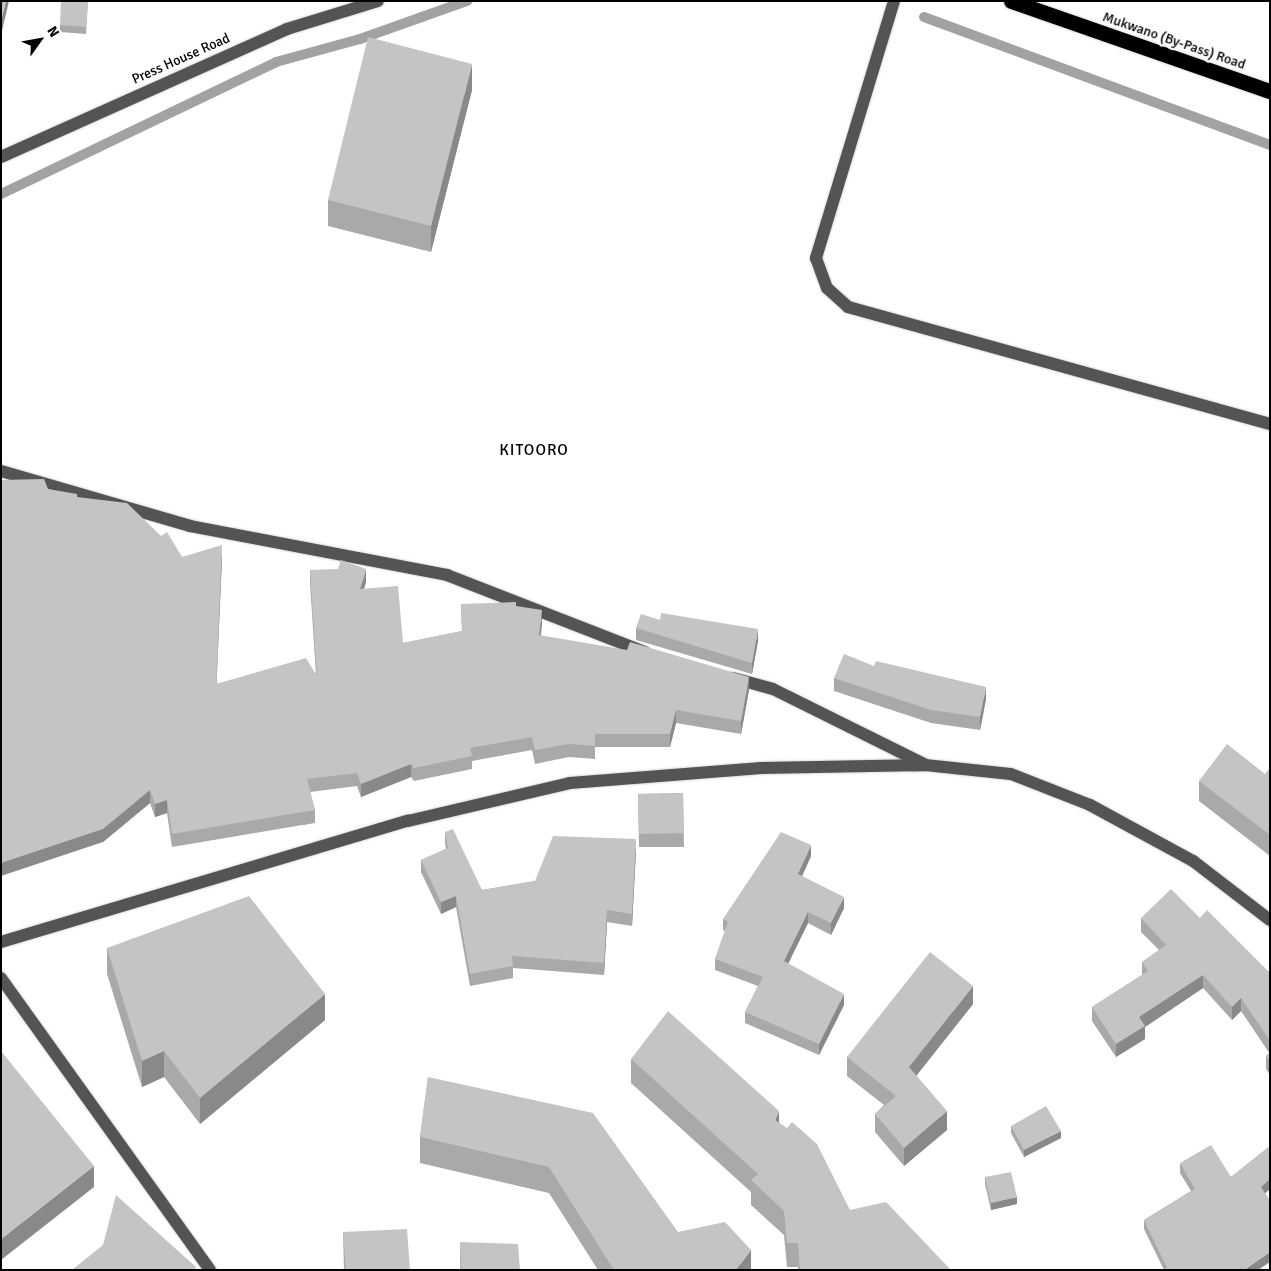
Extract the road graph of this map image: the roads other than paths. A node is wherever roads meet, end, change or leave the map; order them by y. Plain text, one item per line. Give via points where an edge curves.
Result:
1 (378, 1) edge
2 (894, 1) edge
3 (1011, 1) edge
4 (1270, 92) edge
5 (1, 157) edge
6 (1270, 424) edge
7 (1, 471) edge
8 (656, 656) edge
9 (718, 673) edge
10 (925, 765) junction
11 (1270, 920) edge
12 (1, 942) edge
13 (1, 978) edge
14 (210, 1270) edge

1 - 5 street, Press House Road via 287,29
2 - 6 street via 816,258 827,288 848,307
3 - 4 highway, Mukwano (By-Pass) Road
7 - 8 street via 190,526 447,576
9 - 10 street via 773,689
10 - 11 street via 1011,774 1090,805 1193,861
10 - 12 street via 761,768 570,783 408,822
13 - 14 street

